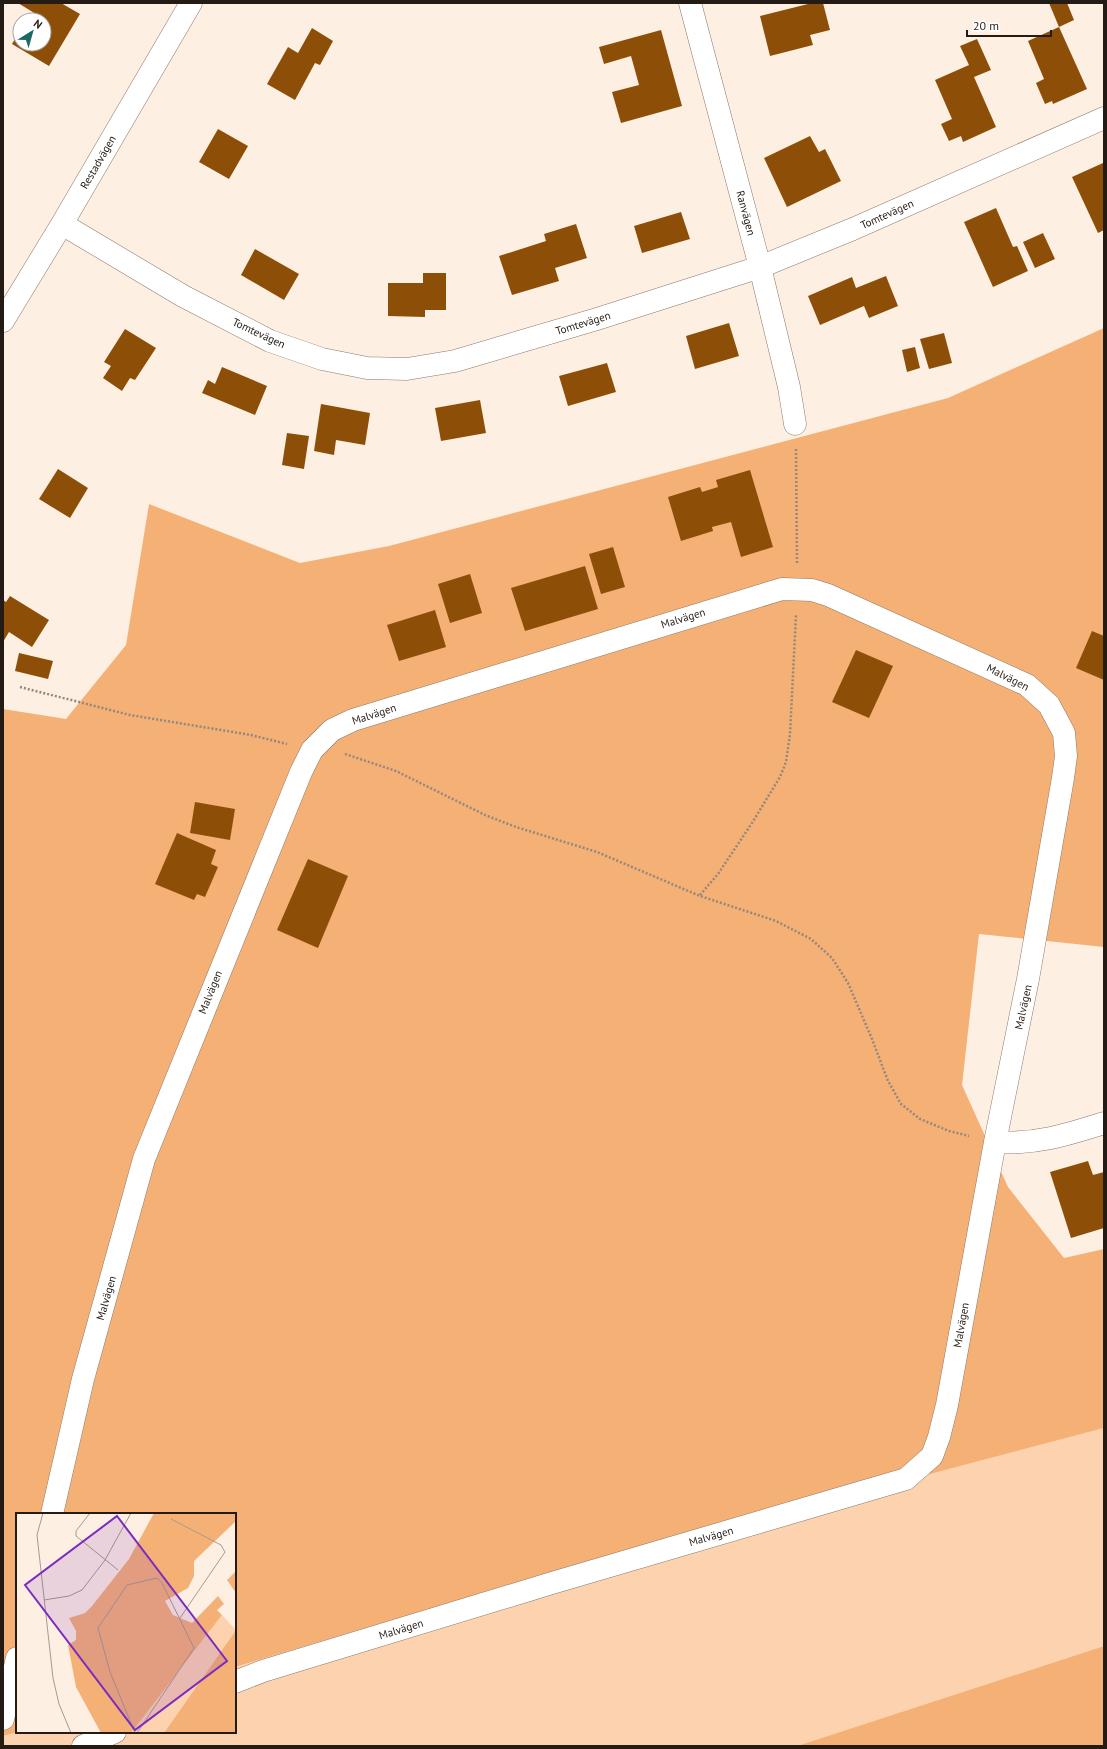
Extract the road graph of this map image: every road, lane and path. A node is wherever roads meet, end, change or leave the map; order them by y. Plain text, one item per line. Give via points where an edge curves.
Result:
1 (191, 3) edge
2 (690, 3) edge
3 (1104, 118) edge
4 (62, 224) junction
5 (760, 267) junction
6 (3, 321) edge
7 (796, 424) joint
8 (798, 588) junction
9 (20, 687) dead end
10 (312, 750) junction
11 (700, 896) junction
12 (1104, 1123) edge
13 (995, 1142) junction
14 (52, 1513) edge
15 (16, 1662) edge
16 (236, 1682) edge
17 (3, 1720) edge
18 (113, 1733) edge
19 (83, 1746) edge

1 - 4 street, Restadvägen
2 - 5 street, Ranvägen
3 - 5 street, Tomtevägen via 853,229
4 - 5 street, Tomtevägen via 183,296 270,341 322,359 367,368 407,369 455,361
4 - 6 street, Restadvägen
5 - 7 street, Ranvägen
7 - 8 path
8 - 10 street, Malvägen via 770,592 353,720 332,730
8 - 11 path via 790,734 786,762 780,777 752,823
8 - 13 street, Malvägen via 828,595 1027,685 1049,705 1064,733 1066,756 1063,778 1028,979
9 - 10 path via 130,715 251,735
10 - 11 path via 351,755 396,771 485,815 597,852
10 - 14 street, Malvägen via 207,1000 144,1160 83,1379
11 - 13 path via 776,921 811,939 832,958 848,983 888,1082 902,1104 920,1119 949,1132
12 - 13 street via 1060,1137 1018,1144
13 - 16 street, Malvägen via 939,1437 932,1456 906,1479 552,1583 263,1671
15 - 17 street
18 - 19 street

